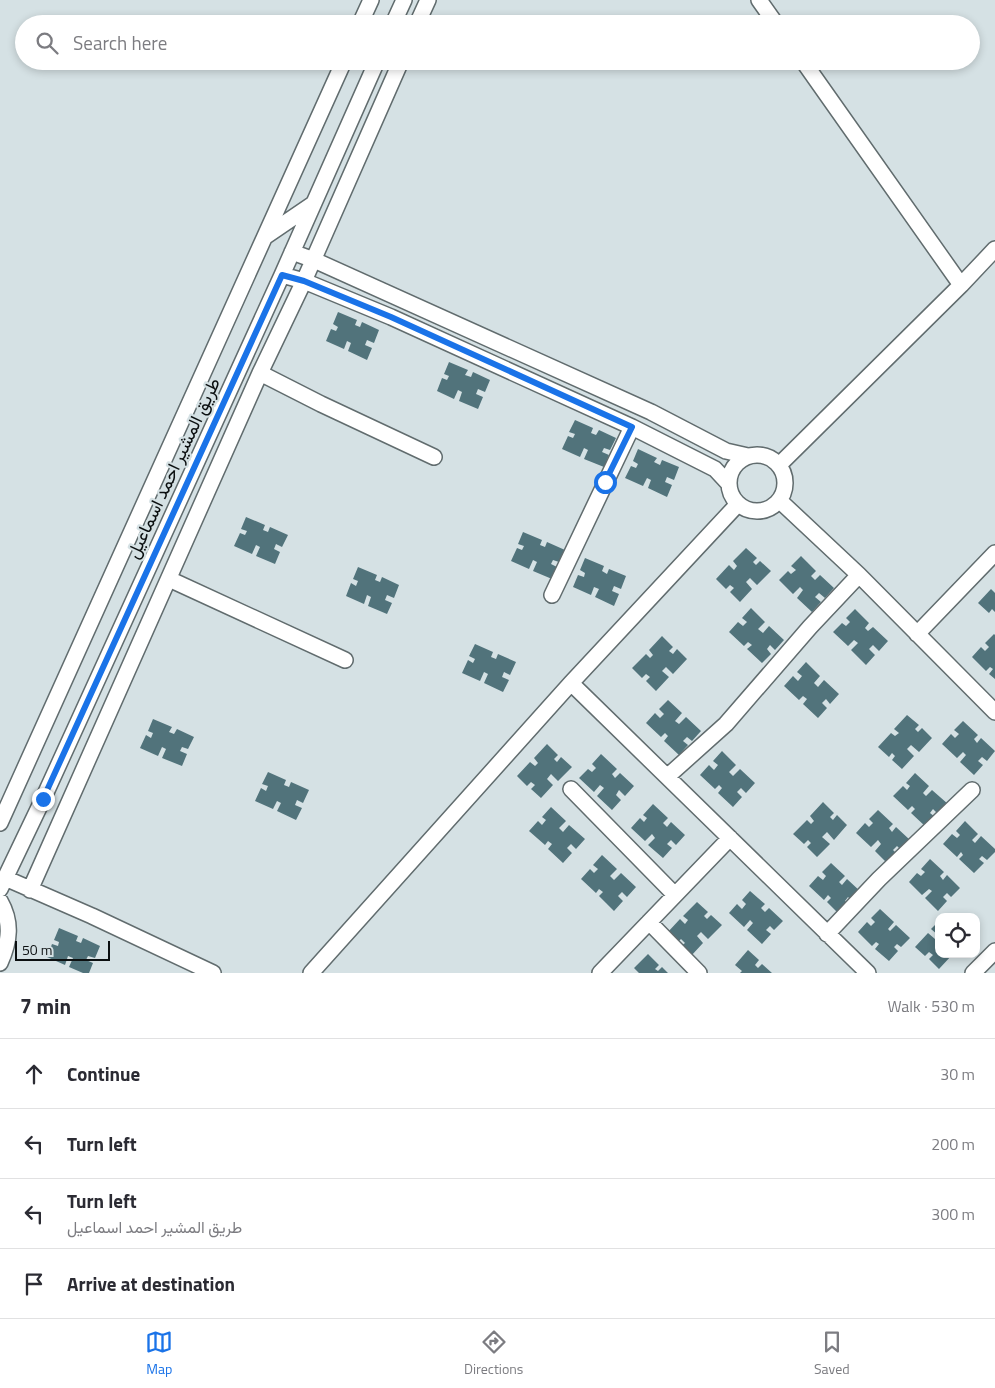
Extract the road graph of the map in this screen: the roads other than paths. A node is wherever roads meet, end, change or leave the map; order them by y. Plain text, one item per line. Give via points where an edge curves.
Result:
1 (371, 0) edge
2 (404, 0) edge
3 (428, 0) edge
4 (759, 0) edge
5 (364, 15) edge
6 (397, 15) edge
7 (421, 15) edge
8 (770, 15) edge
9 (340, 70) edge
10 (373, 70) edge
11 (397, 70) edge
12 (809, 70) edge
13 (313, 204) junction
14 (265, 237) junction
15 (995, 249) edge
16 (292, 252) junction
17 (314, 260) junction
18 (282, 275) junction
19 (304, 281) junction
20 (961, 285) junction
21 (260, 373) junction
22 (632, 427) junction
23 (748, 456) junction
24 (434, 458) dead end
25 (779, 465) junction
26 (728, 483) junction
27 (780, 500) junction
28 (737, 505) junction
29 (995, 553) edge
30 (859, 575) junction
31 (169, 578) junction
32 (552, 595) dead end
33 (917, 634) junction
34 (345, 660) dead end
35 (571, 683) junction
36 (995, 712) edge
37 (668, 776) junction
38 (571, 789) dead end
39 (972, 790) dead end
40 (0, 823) edge
41 (730, 838) junction
42 (2, 884) edge
43 (30, 890) junction
44 (675, 895) junction
45 (0, 901) edge
46 (649, 922) junction
47 (827, 934) junction
48 (995, 951) edge
49 (0, 963) edge
50 (213, 973) edge
51 (311, 973) edge
52 (600, 973) edge
53 (699, 973) edge
54 (868, 973) edge
55 (973, 973) edge

1 - 5 street
2 - 6 street
3 - 7 street
4 - 8 street
9 - 14 street, طريق المشير احمد اسماعيل
10 - 13 street, طريق المشير احمد اسماعيل
11 - 17 street
12 - 20 street
13 - 14 street
13 - 16 street, طريق المشير احمد اسماعيل
14 - 40 street, طريق المشير احمد اسماعيل
15 - 20 street
16 - 17 street
16 - 18 street, طريق المشير احمد اسماعيل
17 - 19 street
17 - 23 street via 651,412 726,450
18 - 19 street
18 - 42 street, طريق المشير احمد اسماعيل
19 - 21 street
19 - 22 street
20 - 25 street
21 - 24 street
21 - 31 street
22 - 26 street via 716,469
22 - 32 street
23 - 25 street via 760,455
23 - 26 street via 738,462
25 - 27 street via 785,489
26 - 28 street via 730,495
27 - 28 street via 760,512 748,511
27 - 30 street
28 - 35 street
29 - 33 street
30 - 33 street
30 - 37 street via 726,724
31 - 34 street
31 - 43 street
33 - 36 street
35 - 37 street
35 - 51 street
37 - 41 street
38 - 44 street
39 - 47 street
41 - 44 street
41 - 47 street
42 - 43 street
43 - 50 street
44 - 46 street
45 - 49 street via 10,930
46 - 52 street
46 - 53 street
47 - 54 street
48 - 55 street

